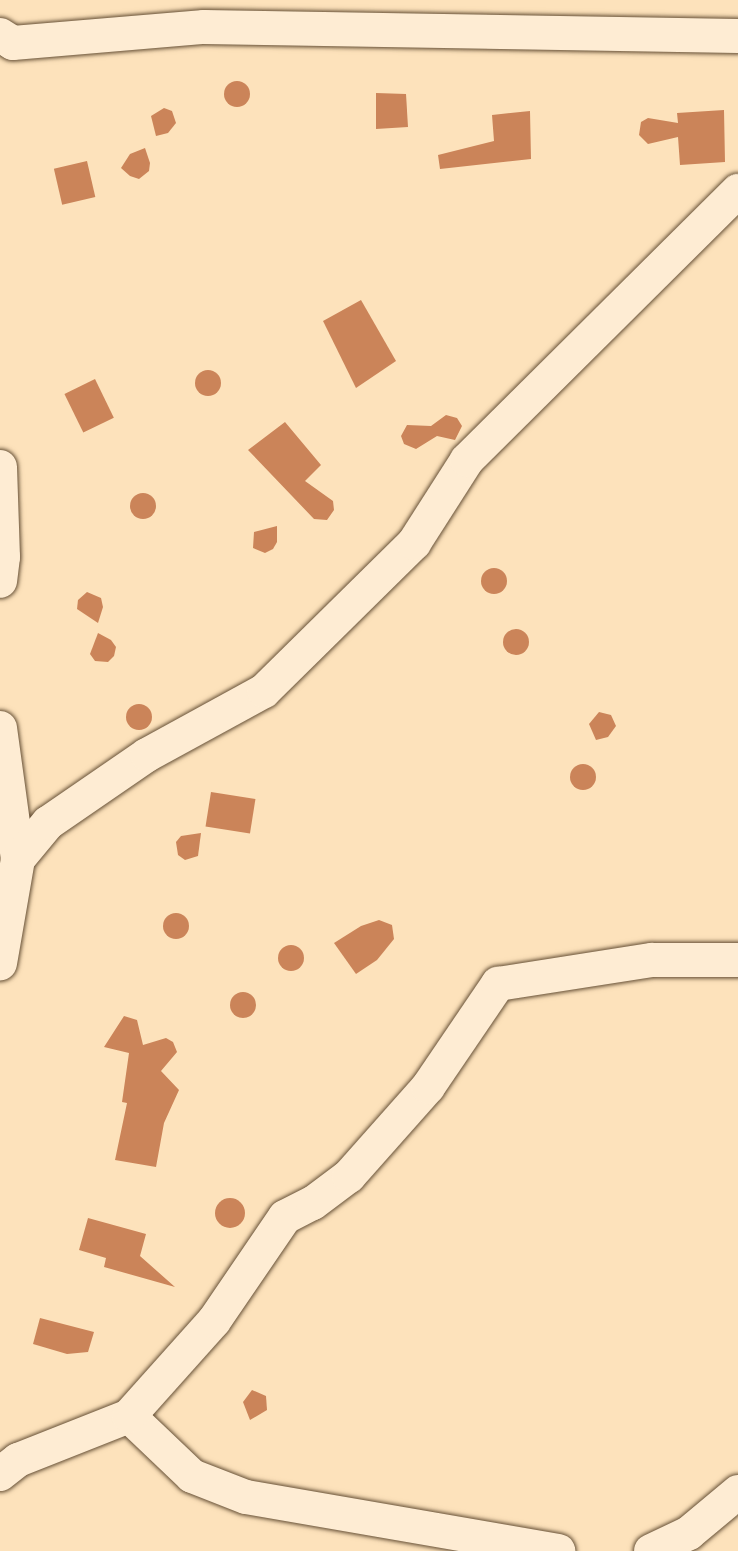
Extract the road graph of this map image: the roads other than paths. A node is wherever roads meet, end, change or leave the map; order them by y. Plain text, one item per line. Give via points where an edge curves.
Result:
1 (0, 35) edge
2 (738, 36) edge
3 (738, 191) edge
4 (0, 467) edge
5 (0, 581) edge
6 (0, 728) edge
7 (5, 799) edge
8 (18, 859) junction
9 (738, 960) edge
10 (0, 963) edge
11 (129, 1416) junction
12 (0, 1474) edge
13 (738, 1492) edge
14 (558, 1551) edge
15 (651, 1551) edge

1 - 2 street via 13,43 204,27
3 - 8 street via 467,460 414,543 264,691 147,755 48,823
4 - 5 street
6 - 7 street
7 - 8 street
8 - 10 street
9 - 11 street via 652,960 498,984 428,1087 349,1176 285,1217 214,1321
11 - 12 street via 18,1460
11 - 14 street via 192,1476 246,1497
13 - 15 street via 689,1533

